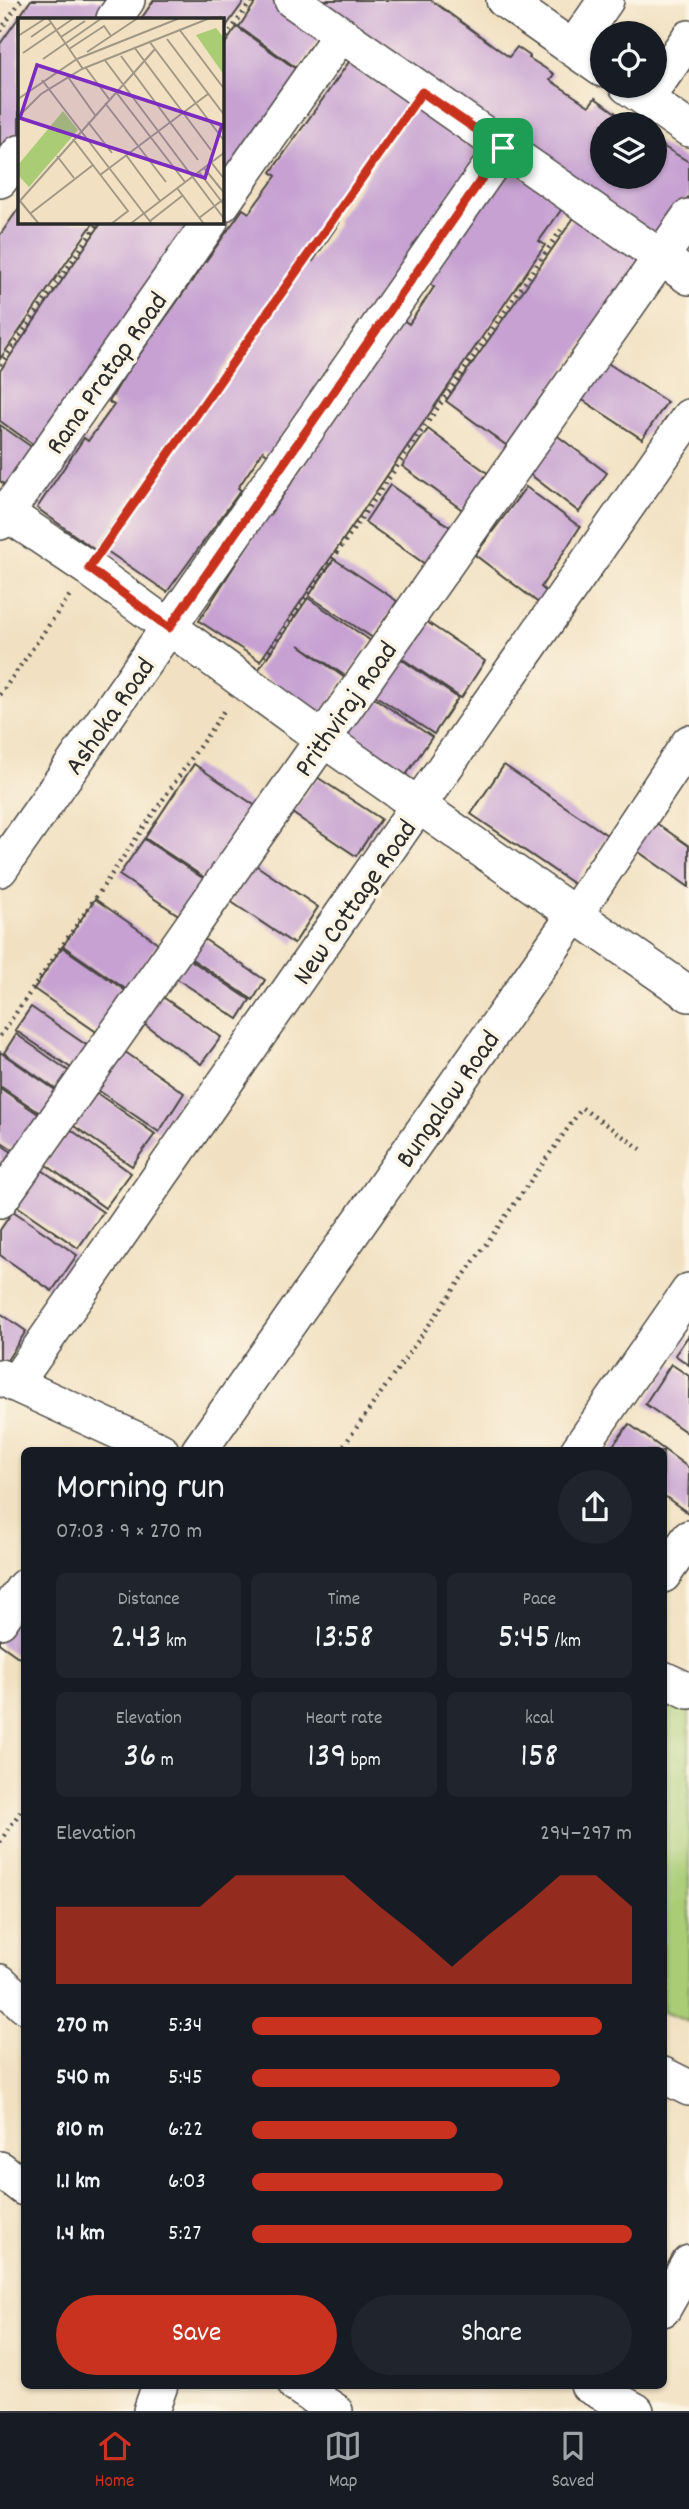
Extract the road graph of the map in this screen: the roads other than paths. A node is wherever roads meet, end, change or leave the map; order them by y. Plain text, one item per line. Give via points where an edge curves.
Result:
1 (127, 0) edge
2 (292, 0) edge
3 (504, 0) edge
4 (606, 0) edge
5 (115, 18) edge
6 (341, 34) junction
7 (689, 38) edge
8 (573, 48) junction
9 (590, 60) edge
10 (667, 60) edge
11 (645, 98) edge
12 (689, 129) edge
13 (503, 148) junction
14 (18, 154) edge
15 (0, 180) edge
16 (224, 202) edge
17 (689, 217) edge
18 (209, 224) edge
19 (675, 268) edge
20 (689, 417) edge
21 (2, 515) edge
22 (169, 628) junction
23 (323, 739) junction
24 (689, 743) edge
25 (419, 807) junction
26 (0, 869) edge
27 (576, 913) junction
28 (689, 993) edge
29 (0, 1200) edge
30 (689, 1291) edge
31 (7, 1380) edge
32 (139, 1447) edge
33 (202, 1447) edge
34 (581, 1447) edge
35 (689, 1538) edge
36 (667, 1569) edge
37 (21, 1591) edge
38 (0, 1621) edge
39 (667, 1681) edge
40 (689, 1691) edge
41 (0, 1982) edge
42 (21, 2002) edge
43 (667, 2078) edge
44 (689, 2088) edge
45 (0, 2169) edge
46 (21, 2186) edge
47 (689, 2263) edge
48 (667, 2302) edge
49 (158, 2389) edge
50 (302, 2389) edge
51 (150, 2411) edge
52 (335, 2411) edge

1 - 5 street
2 - 6 street
3 - 8 street
4 - 8 street
6 - 13 street
6 - 16 street
7 - 10 street
8 - 9 street
11 - 12 street
13 - 19 street
13 - 22 street, Ashoka Road
14 - 15 street
17 - 19 street, Prithviraj Road
18 - 21 street, Rana Pratap Road
19 - 23 street, Prithviraj Road
20 - 25 street, New Cottage Road
21 - 22 street via 89,568
22 - 23 street
22 - 26 street, Ashoka Road
23 - 25 street
23 - 29 street, Prithviraj Road
24 - 27 street, Bungalow Road
25 - 27 street
25 - 31 street, New Cottage Road
27 - 28 street
27 - 33 street, Bungalow Road
30 - 34 street
31 - 32 street
35 - 36 street
37 - 38 street
39 - 40 street
41 - 42 street
43 - 44 street
45 - 46 street
47 - 48 street
49 - 51 street
50 - 52 street

